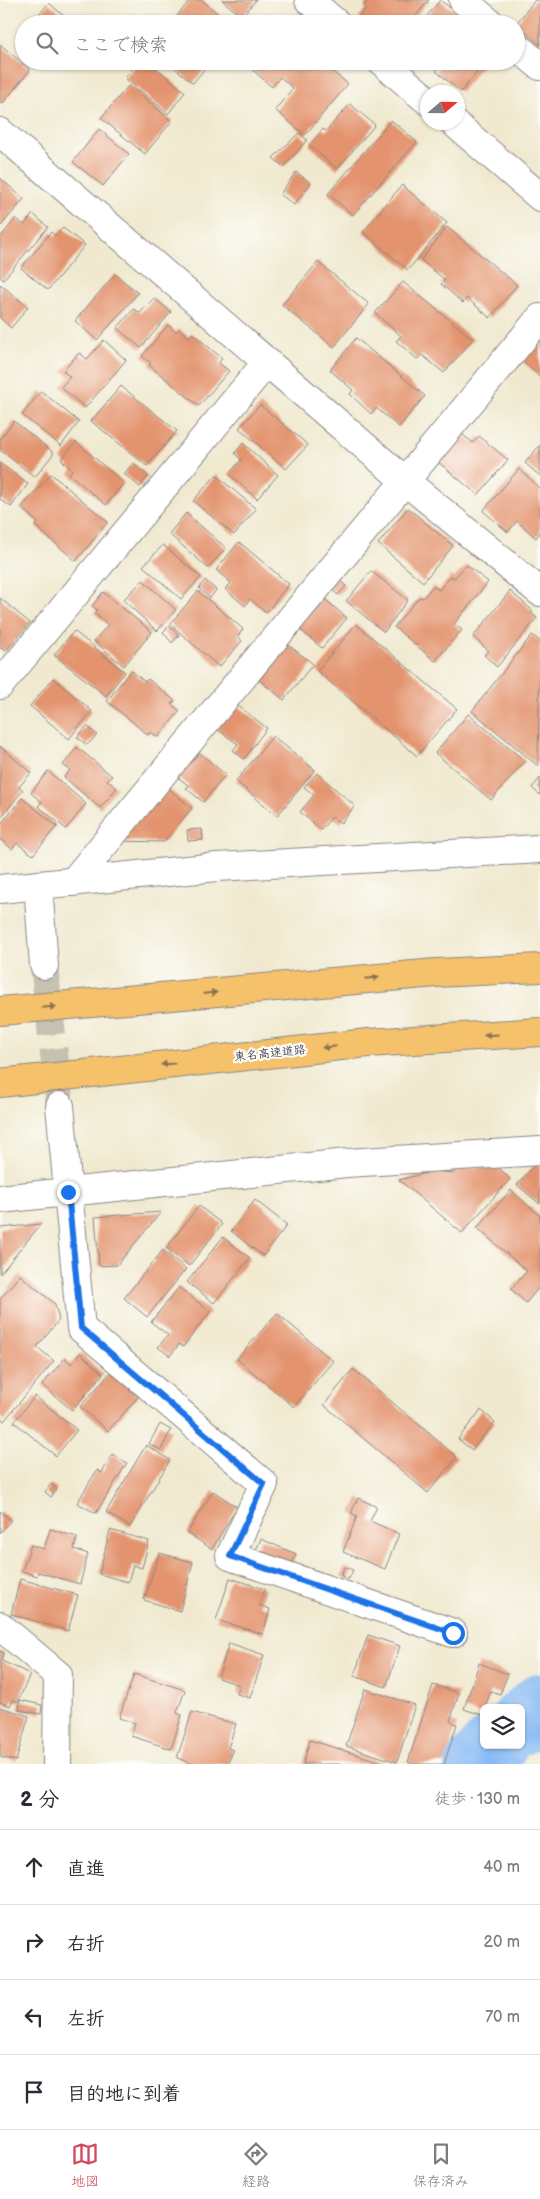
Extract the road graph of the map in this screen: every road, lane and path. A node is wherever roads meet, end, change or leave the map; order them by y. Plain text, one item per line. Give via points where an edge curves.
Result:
1 (309, 0) edge
2 (463, 0) edge
3 (326, 15) edge
4 (480, 15) edge
5 (525, 54) edge
6 (540, 66) edge
7 (392, 70) edge
8 (420, 94) edge
9 (462, 130) edge
10 (0, 132) edge
11 (540, 197) edge
12 (540, 318) edge
13 (267, 362) junction
14 (404, 480) junction
15 (540, 592) edge
16 (0, 685) edge
17 (540, 849) edge
18 (73, 882) junction
19 (38, 885) junction
20 (1, 888) edge
21 (44, 965) tunnel mouth
22 (540, 968) edge
23 (0, 1011) edge
24 (540, 1032) edge
25 (0, 1083) edge
26 (60, 1106) tunnel mouth
27 (540, 1151) edge
28 (68, 1192) junction
29 (0, 1199) edge
30 (0, 1626) edge
31 (453, 1633) dead end
32 (57, 1764) edge

1 - 3 street
2 - 4 street
5 - 6 street
7 - 8 street
9 - 11 street
10 - 13 street
12 - 14 street
13 - 14 street
13 - 16 street
14 - 15 street
14 - 18 street
17 - 18 street via 225,867
18 - 19 street
19 - 20 street
19 - 21 street
23 -> 22 highway via 436,973
24 -> 25 highway, 東名高速道路 via 368,1043
26 - 28 street
27 - 28 street via 347,1162
28 - 29 street
28 - 31 street via 81,1328 264,1484 230,1556
30 - 32 street via 58,1675

